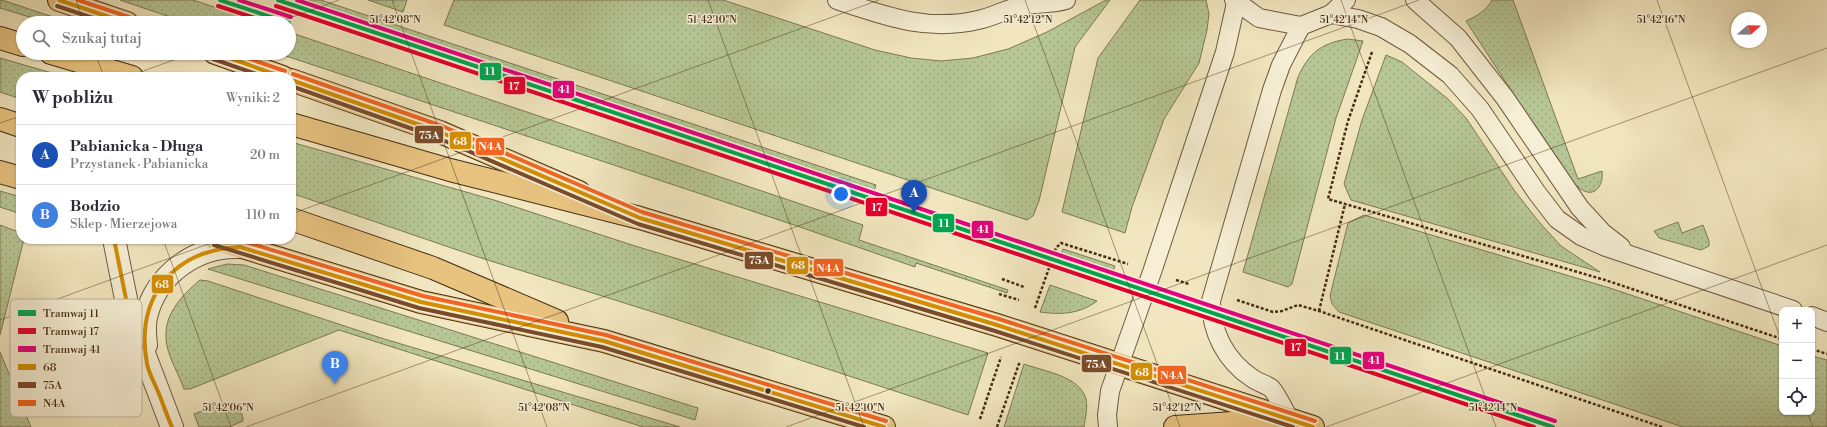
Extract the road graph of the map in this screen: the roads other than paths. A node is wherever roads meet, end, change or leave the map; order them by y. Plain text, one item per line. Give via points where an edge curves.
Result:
1 (59, 0) edge
2 (838, 0) edge
3 (1066, 0) edge
4 (1346, 0) edge
5 (1415, 0) edge
6 (1235, 2) edge
7 (1023, 3) edge
8 (1331, 14) junction
9 (106, 16) edge
10 (1301, 26) junction
11 (0, 38) edge
12 (16, 43) edge
13 (75, 60) edge
14 (236, 60) edge
15 (115, 72) edge
16 (269, 72) edge
17 (296, 82) edge
18 (0, 119) edge
19 (16, 124) edge
20 (296, 125) edge
21 (0, 172) edge
22 (16, 177) edge
23 (640, 218) junction
24 (296, 221) edge
25 (115, 244) edge
26 (233, 244) edge
27 (240, 246) junction
28 (1630, 256) junction
29 (126, 299) edge
30 (1784, 307) edge
31 (1815, 317) edge
32 (1827, 322) edge
33 (604, 341) junction
34 (142, 350) edge
35 (1119, 365) junction
36 (148, 366) junction
37 (1290, 420) junction
38 (172, 427) edge
39 (884, 427) edge
40 (1108, 427) edge
41 (1174, 427) edge
42 (1313, 427) edge

1 - 9 main road
2 - 7 lane via 896,19 954,25 977,20
3 - 7 lane via 1054,4
4 - 8 lane
5 - 28 lane via 1458,38 1505,98 1580,208 1603,233
6 - 10 lane via 1260,18
6 - 35 lane via 1222,60
8 - 10 lane
8 - 28 lane via 1381,27 1410,44 1450,75 1480,109 1557,219 1581,236
10 - 37 lane via 1281,65 1272,90 1211,301 1211,313 1217,336 1226,353 1238,368 1253,380 1271,388
11 - 12 main road
13 - 15 main road
14 - 16 main road
17 - 23 main road via 440,132
18 - 19 main road
20 - 23 main road via 450,170
21 - 22 main road
23 - 35 main road via 970,317
24 - 33 main road via 433,268
25 - 29 street
26 - 27 main road
27 - 33 main road via 421,302
27 - 36 street via 213,249 198,254 176,268 161,284 151,300 146,318
28 - 30 lane
31 - 32 lane
33 - 39 main road
34 - 36 street
35 - 37 main road
35 - 40 lane via 1110,391
36 - 38 street
37 - 41 main road
37 - 42 main road

